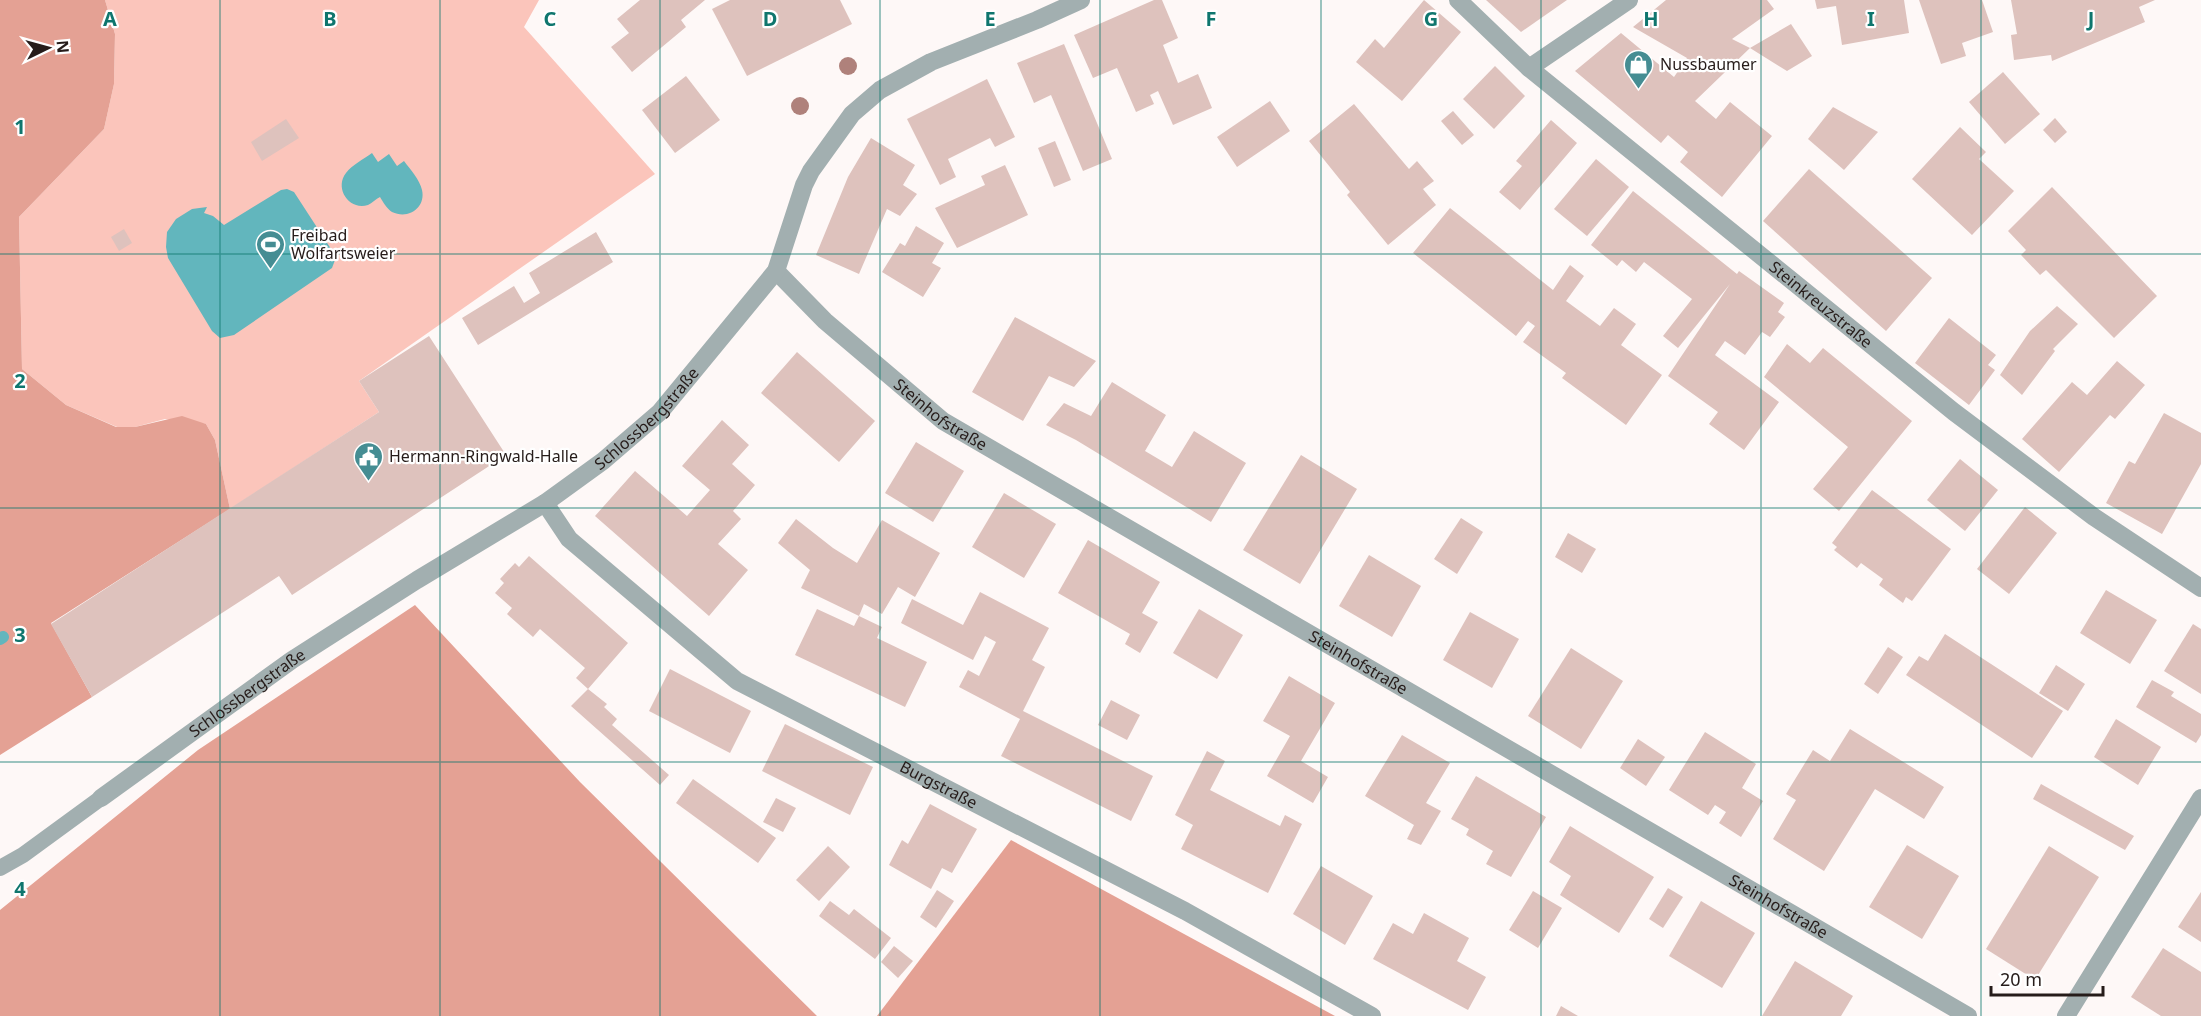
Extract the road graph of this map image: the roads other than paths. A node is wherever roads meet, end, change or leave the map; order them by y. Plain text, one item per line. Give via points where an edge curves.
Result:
1 (1081, 0) edge
2 (1458, 0) edge
3 (1629, 0) edge
4 (1529, 68) junction
5 (776, 271) junction
6 (545, 503) junction
7 (2201, 588) edge
8 (101, 798) joint
9 (2201, 798) edge
10 (0, 868) edge
11 (1372, 1016) edge
12 (1968, 1016) edge
13 (2066, 1016) edge

1 - 5 street, Schlossbergstraße via 931,62 880,90 852,114 804,185
2 - 4 street, Steinkreuzstraße
3 - 4 street
4 - 7 street, Steinkreuzstraße via 1954,412 2094,517
5 - 6 street, Schlossbergstraße via 660,412 603,461
5 - 12 street, Steinhofstraße via 825,321 943,421
6 - 8 street, Schlossbergstraße via 292,660
6 - 11 street, Burgstraße via 569,539 737,681 1185,911
8 - 10 lane
9 - 13 street

